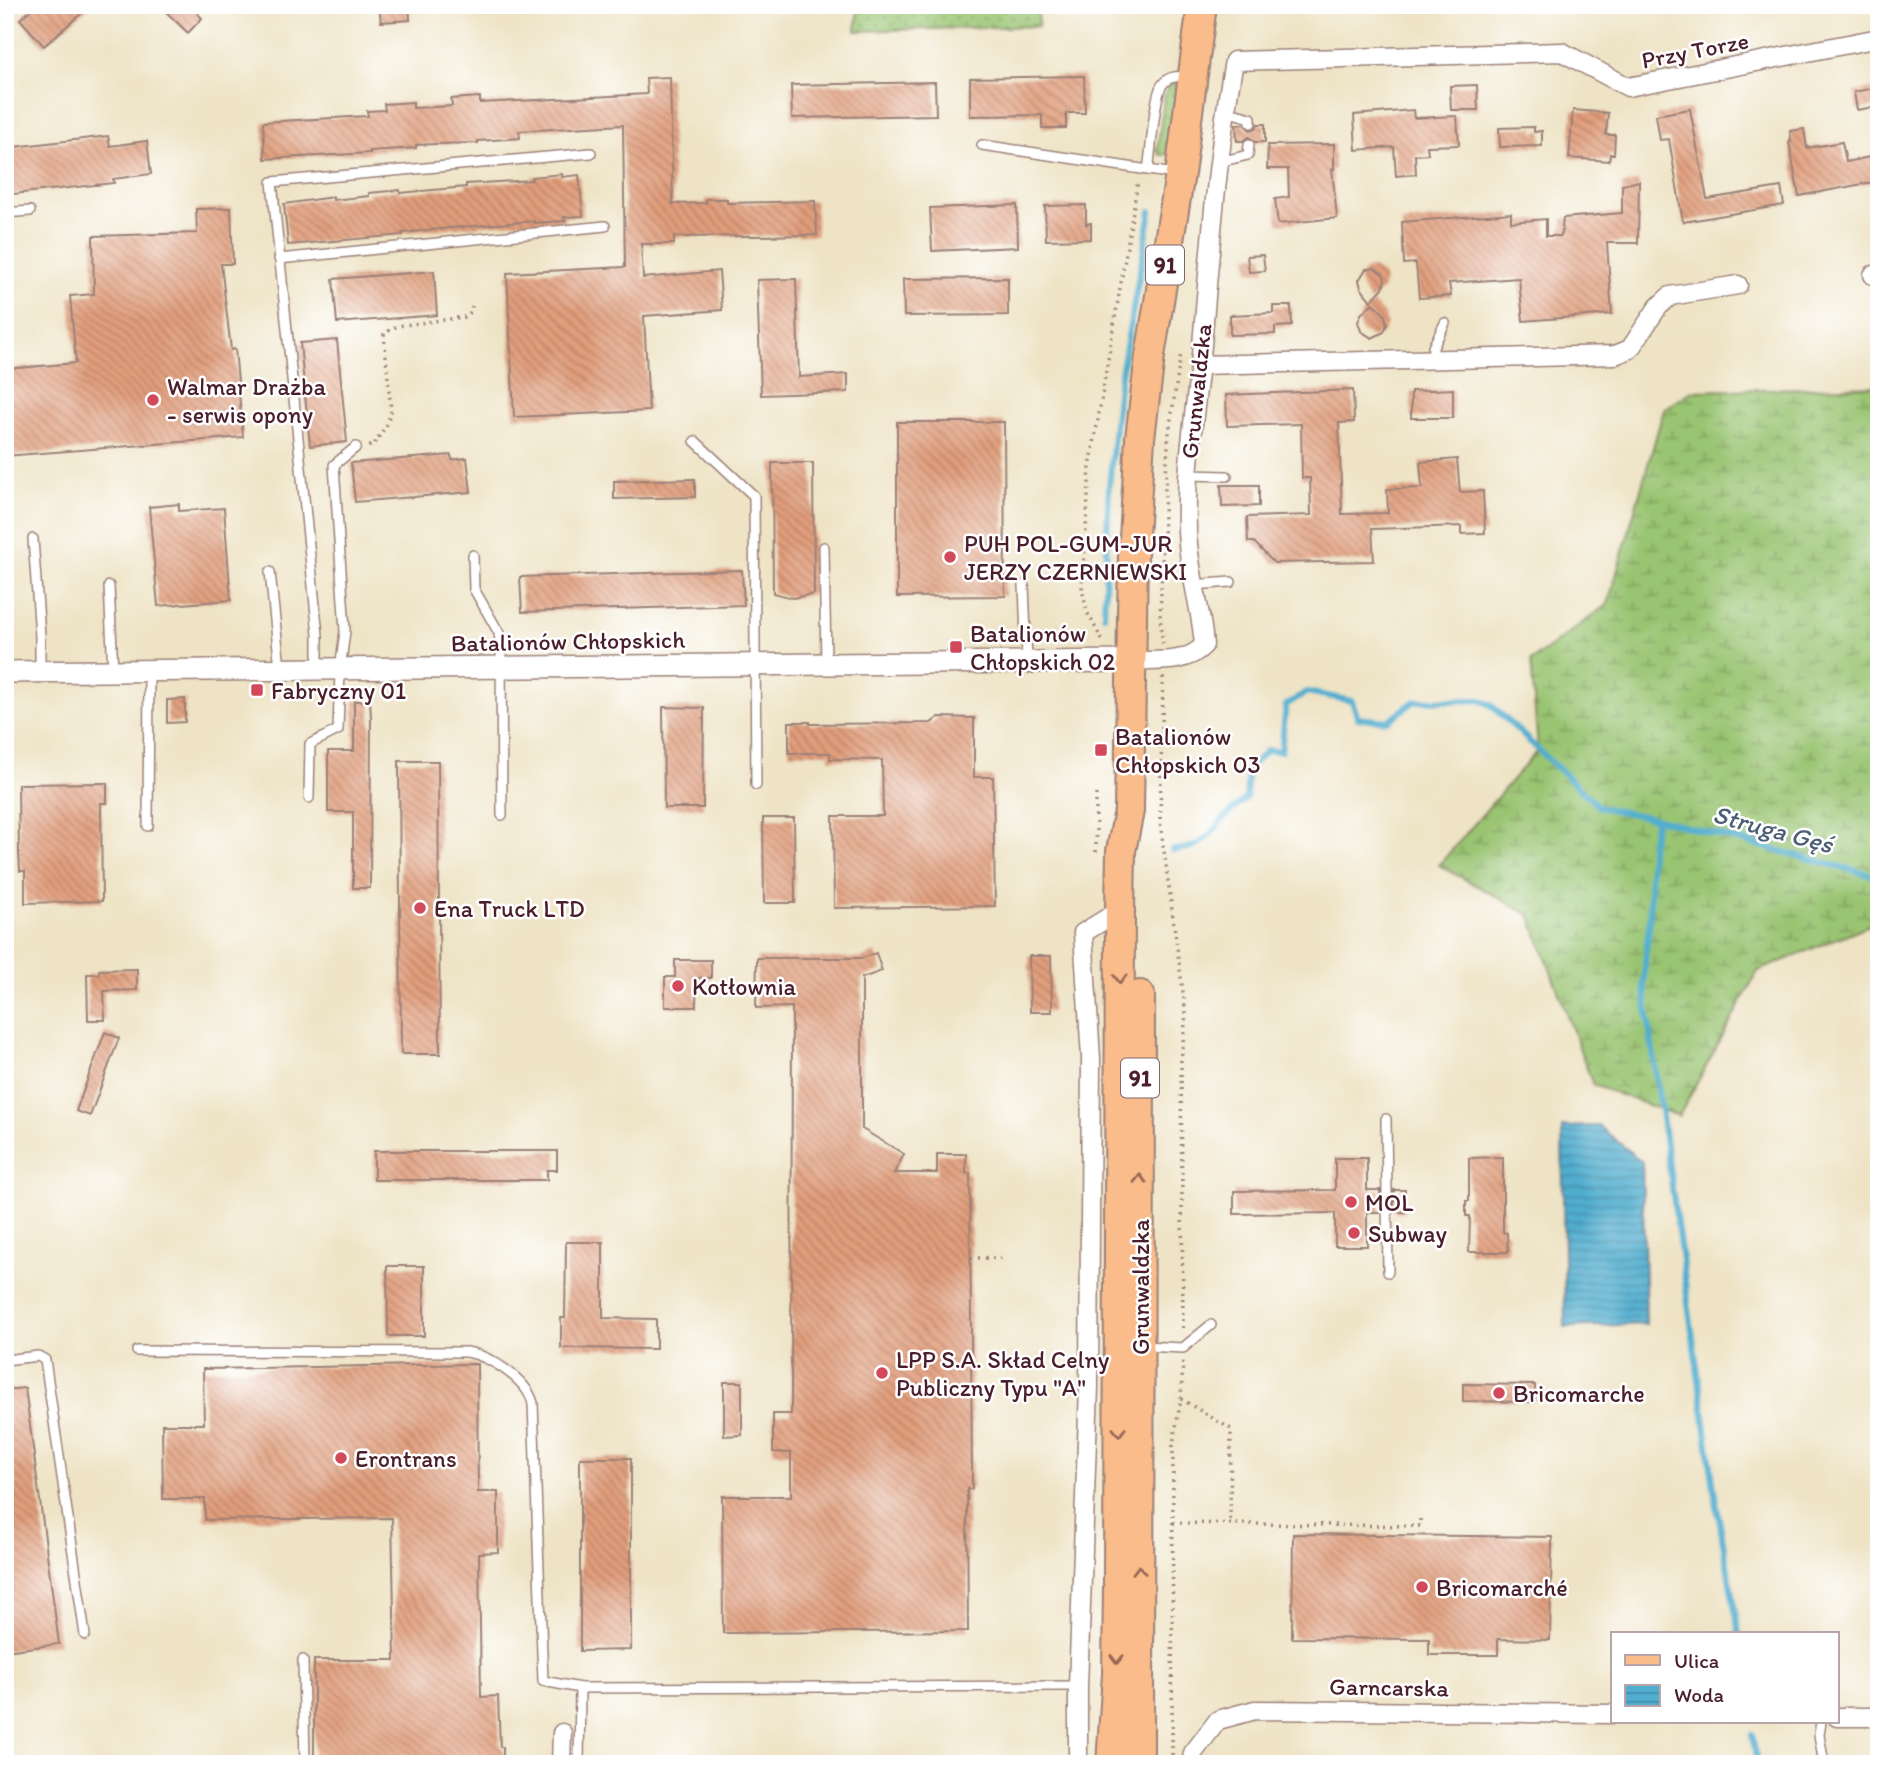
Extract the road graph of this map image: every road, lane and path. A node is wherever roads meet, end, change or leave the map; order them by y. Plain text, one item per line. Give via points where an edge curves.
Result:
1 (1202, 5) edge
2 (1879, 38) edge
3 (1234, 61) joint
4 (1193, 78) junction
5 (1225, 111) junction
6 (1251, 123) dead end
7 (1249, 144) dead end
8 (982, 145) dead end
9 (591, 153) dead end
10 (1219, 162) junction
11 (1144, 170) junction
12 (1180, 174) junction
13 (30, 211) dead end
14 (5, 213) edge
15 (605, 226) dead end
16 (279, 259) junction
17 (1738, 285) dead end
18 (471, 306) dead end
19 (1445, 323) dead end
20 (1433, 359) junction
21 (1200, 365) junction
22 (695, 441) dead end
23 (356, 447) joint
24 (1187, 475) junction
25 (1227, 475) dead end
26 (33, 539) dead end
27 (824, 547) dead end
28 (473, 555) dead end
29 (270, 572) dead end
30 (1231, 582) dead end
31 (1024, 585) dead end
32 (109, 586) dead end
33 (1193, 586) junction
34 (1102, 640) dead end
35 (1027, 661) junction
36 (1132, 661) junction
37 (756, 664) junction
38 (826, 664) junction
39 (500, 668) junction
40 (281, 670) junction
41 (318, 670) junction
42 (340, 670) junction
43 (5, 672) edge
44 (113, 672) junction
45 (149, 672) junction
46 (40, 673) junction
47 (1163, 674) dead end
48 (756, 785) dead end
49 (309, 798) dead end
50 (1129, 811) junction
51 (502, 815) dead end
52 (148, 826) dead end
53 (1120, 910) junction
54 (1386, 1119) dead end
55 (971, 1258) dead end
56 (1004, 1258) dead end
57 (1388, 1272) dead end
58 (1211, 1325) dead end
59 (1130, 1342) junction
60 (1184, 1348) junction
61 (137, 1351) dead end
62 (5, 1360) edge
63 (1181, 1399) junction
64 (1420, 1516) dead end
65 (1173, 1523) junction
66 (1230, 1523) junction
67 (85, 1634) dead end
68 (303, 1660) dead end
69 (1078, 1686) junction
70 (580, 1688) junction
71 (1611, 1714) edge
72 (1839, 1717) edge
73 (1879, 1717) edge
74 (1821, 1724) edge
75 (562, 1733) dead end
76 (306, 1764) edge
77 (561, 1764) edge
78 (579, 1764) edge
79 (1078, 1764) edge
80 (1111, 1764) edge
81 (1139, 1764) edge
82 (1172, 1764) edge
83 (1192, 1764) edge
84 (1824, 1764) edge

1 - 4 main road, Grunwaldzka / 91
2 - 3 street, Przy Torze via 1628,87 1562,52
3 - 5 street, Grunwaldzka
4 - 11 lane via 1176,76 1160,90
4 - 12 main road, Grunwaldzka / 91
5 - 6 lane via 1251,118
5 - 10 street, Grunwaldzka
7 - 10 lane via 1248,155
8 - 11 lane
9 - 16 lane via 272,182
10 - 21 street, Grunwaldzka
11 - 12 lane
11 - 34 path via 1090,467 1083,590 1087,612
12 - 36 main road, Grunwaldzka / 91 via 1140,438
13 - 14 lane
15 - 16 lane
16 - 41 lane
17 - 20 street via 1670,296 1630,349 1615,355
18 - 23 path via 464,317 397,326 384,334 391,411 373,446
19 - 20 lane via 1433,347
20 - 21 street
21 - 24 street, Grunwaldzka
22 - 37 lane via 754,496
23 - 42 lane via 334,466 345,631
24 - 25 lane
24 - 33 street, Grunwaldzka
26 - 46 lane
27 - 38 lane
28 - 39 lane via 474,589 499,633
29 - 40 lane
30 - 33 lane
31 - 35 lane
32 - 44 lane
33 - 36 street, Grunwaldzka via 1204,645 1185,658
35 - 36 street, Batalionów Chłopskich
35 - 38 street, Batalionów Chłopskich
36 - 50 main road, Grunwaldzka / 91
37 - 38 street, Batalionów Chłopskich
37 - 39 street, Batalionów Chłopskich
37 - 48 lane
39 - 42 street, Batalionów Chłopskich
39 - 51 lane
40 - 41 street, Batalionów Chłopskich
40 - 45 street, Batalionów Chłopskich
41 - 42 street, Batalionów Chłopskich
42 - 49 lane via 338,730 310,744
43 - 46 street, Batalionów Chłopskich
44 - 45 street, Batalionów Chłopskich
44 - 46 street, Batalionów Chłopskich
45 - 52 lane
47 - 60 path via 1160,821 1186,1014 1181,1061
50 - 53 main road, Grunwaldzka / 91 via 1121,851
59 -> 50 main road, Grunwaldzka / 91 via 1139,851
53 -> 59 main road, Grunwaldzka / 91
53 - 69 street via 1083,933 1091,1072 1089,1387
54 - 57 lane
55 - 56 path
58 - 60 lane
59 - 60 lane
59 -> 80 main road, Grunwaldzka / 91
81 -> 59 main road, Grunwaldzka / 91
60 - 63 path
61 - 70 lane via 467,1352 492,1361 523,1385 533,1403 543,1681
62 - 67 lane via 38,1356 45,1360
63 - 65 path via 1173,1444
63 - 66 path via 1231,1429
64 - 66 path via 1420,1526
65 - 66 path
65 - 82 path
68 - 76 lane
69 - 70 lane
69 - 79 street
70 - 78 lane
71 - 83 street, Garncarska via 1255,1710 1218,1720 1193,1753
72 - 73 street
74 - 84 lane
75 - 77 street

